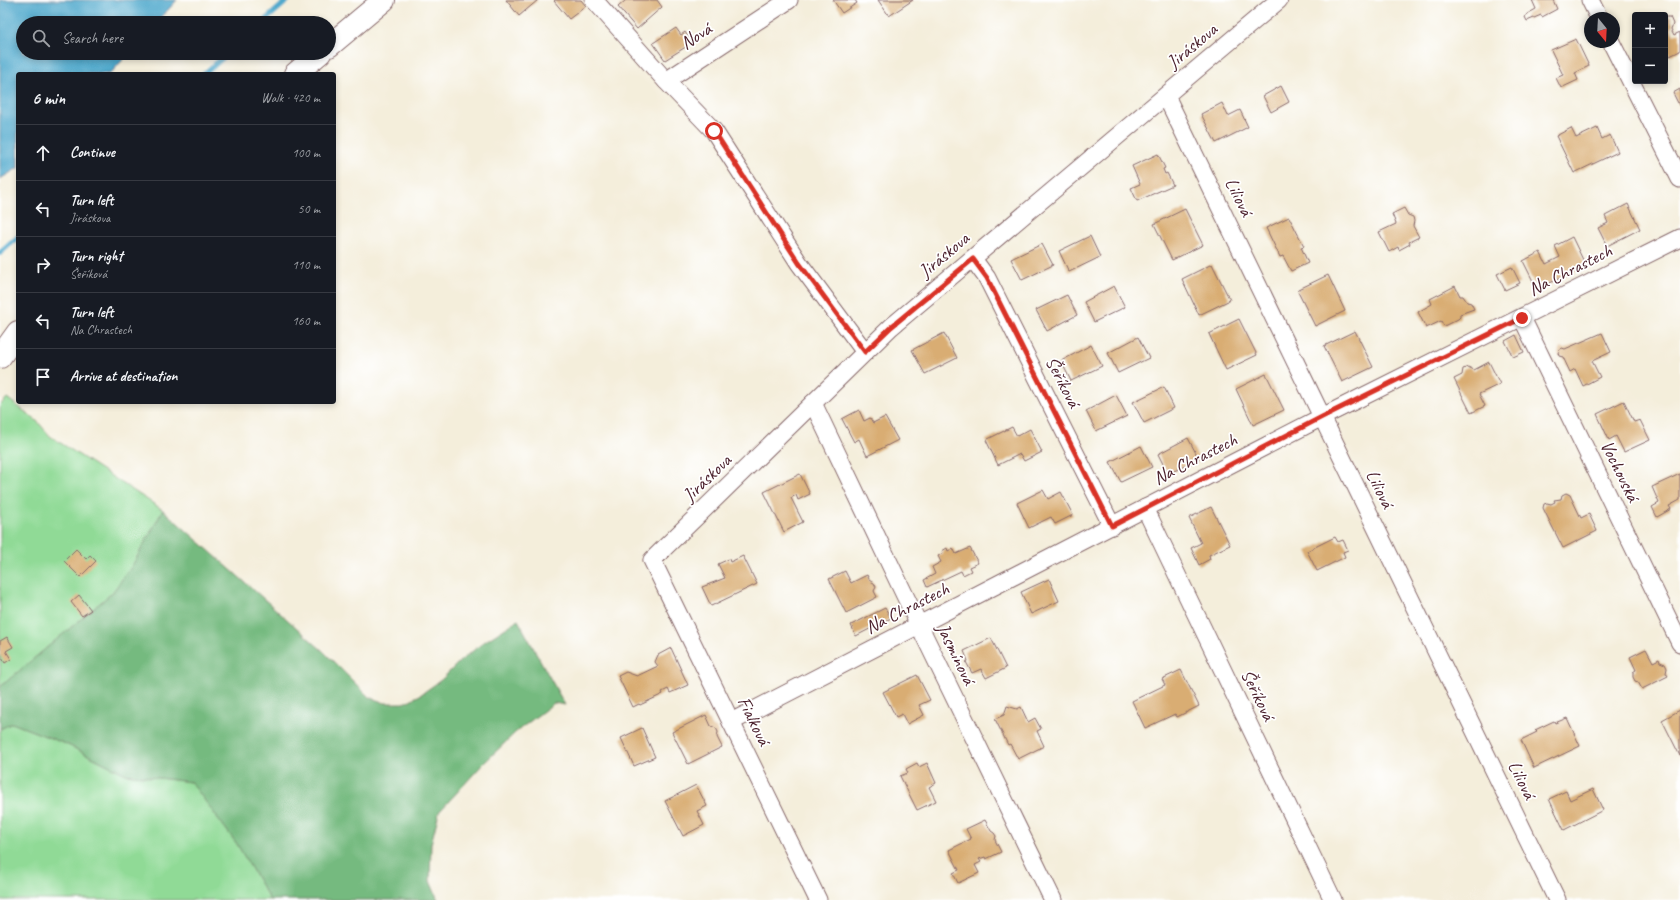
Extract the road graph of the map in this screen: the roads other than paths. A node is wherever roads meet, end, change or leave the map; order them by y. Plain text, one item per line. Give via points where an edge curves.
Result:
1 (384, 0) edge
2 (594, 0) edge
3 (789, 0) edge
4 (1280, 0) edge
5 (1590, 0) edge
6 (1596, 12) edge
7 (336, 40) edge
8 (1614, 48) edge
9 (312, 60) edge
10 (297, 72) edge
11 (666, 81) junction
12 (1166, 96) junction
13 (1680, 179) edge
14 (1680, 238) edge
15 (973, 259) junction
16 (1522, 318) junction
17 (16, 335) edge
18 (865, 352) junction
19 (0, 357) edge
20 (813, 403) junction
21 (1322, 417) junction
22 (1145, 508) junction
23 (1112, 526) junction
24 (652, 560) joint
25 (919, 625) junction
26 (1680, 643) edge
27 (731, 722) junction
28 (818, 900) edge
29 (1053, 900) edge
30 (1333, 900) edge
31 (1557, 900) edge

1 - 7 main road
2 - 11 street
3 - 11 street, Nová
4 - 12 street, Jiráskova
5 - 6 street
8 - 13 street
9 - 10 main road
11 - 18 street via 714,131 799,263
12 - 15 street, Jiráskova
12 - 21 street, Liliová
14 - 16 street, Na Chrastech
15 - 18 street, Jiráskova
15 - 23 street, Šeříková via 987,278
16 - 21 street, Na Chrastech
16 - 26 street, Vochovská
17 - 19 main road
18 - 20 street, Jiráskova
20 - 24 street, Jiráskova
20 - 25 street, Jasmínová
21 - 22 street, Na Chrastech
21 - 31 street, Liliová
22 - 23 street, Na Chrastech
22 - 30 street, Šeříková
23 - 25 street, Na Chrastech
24 - 27 street, Fialková
25 - 27 street, Na Chrastech
25 - 29 street, Jasmínová
27 - 28 street, Fialková

